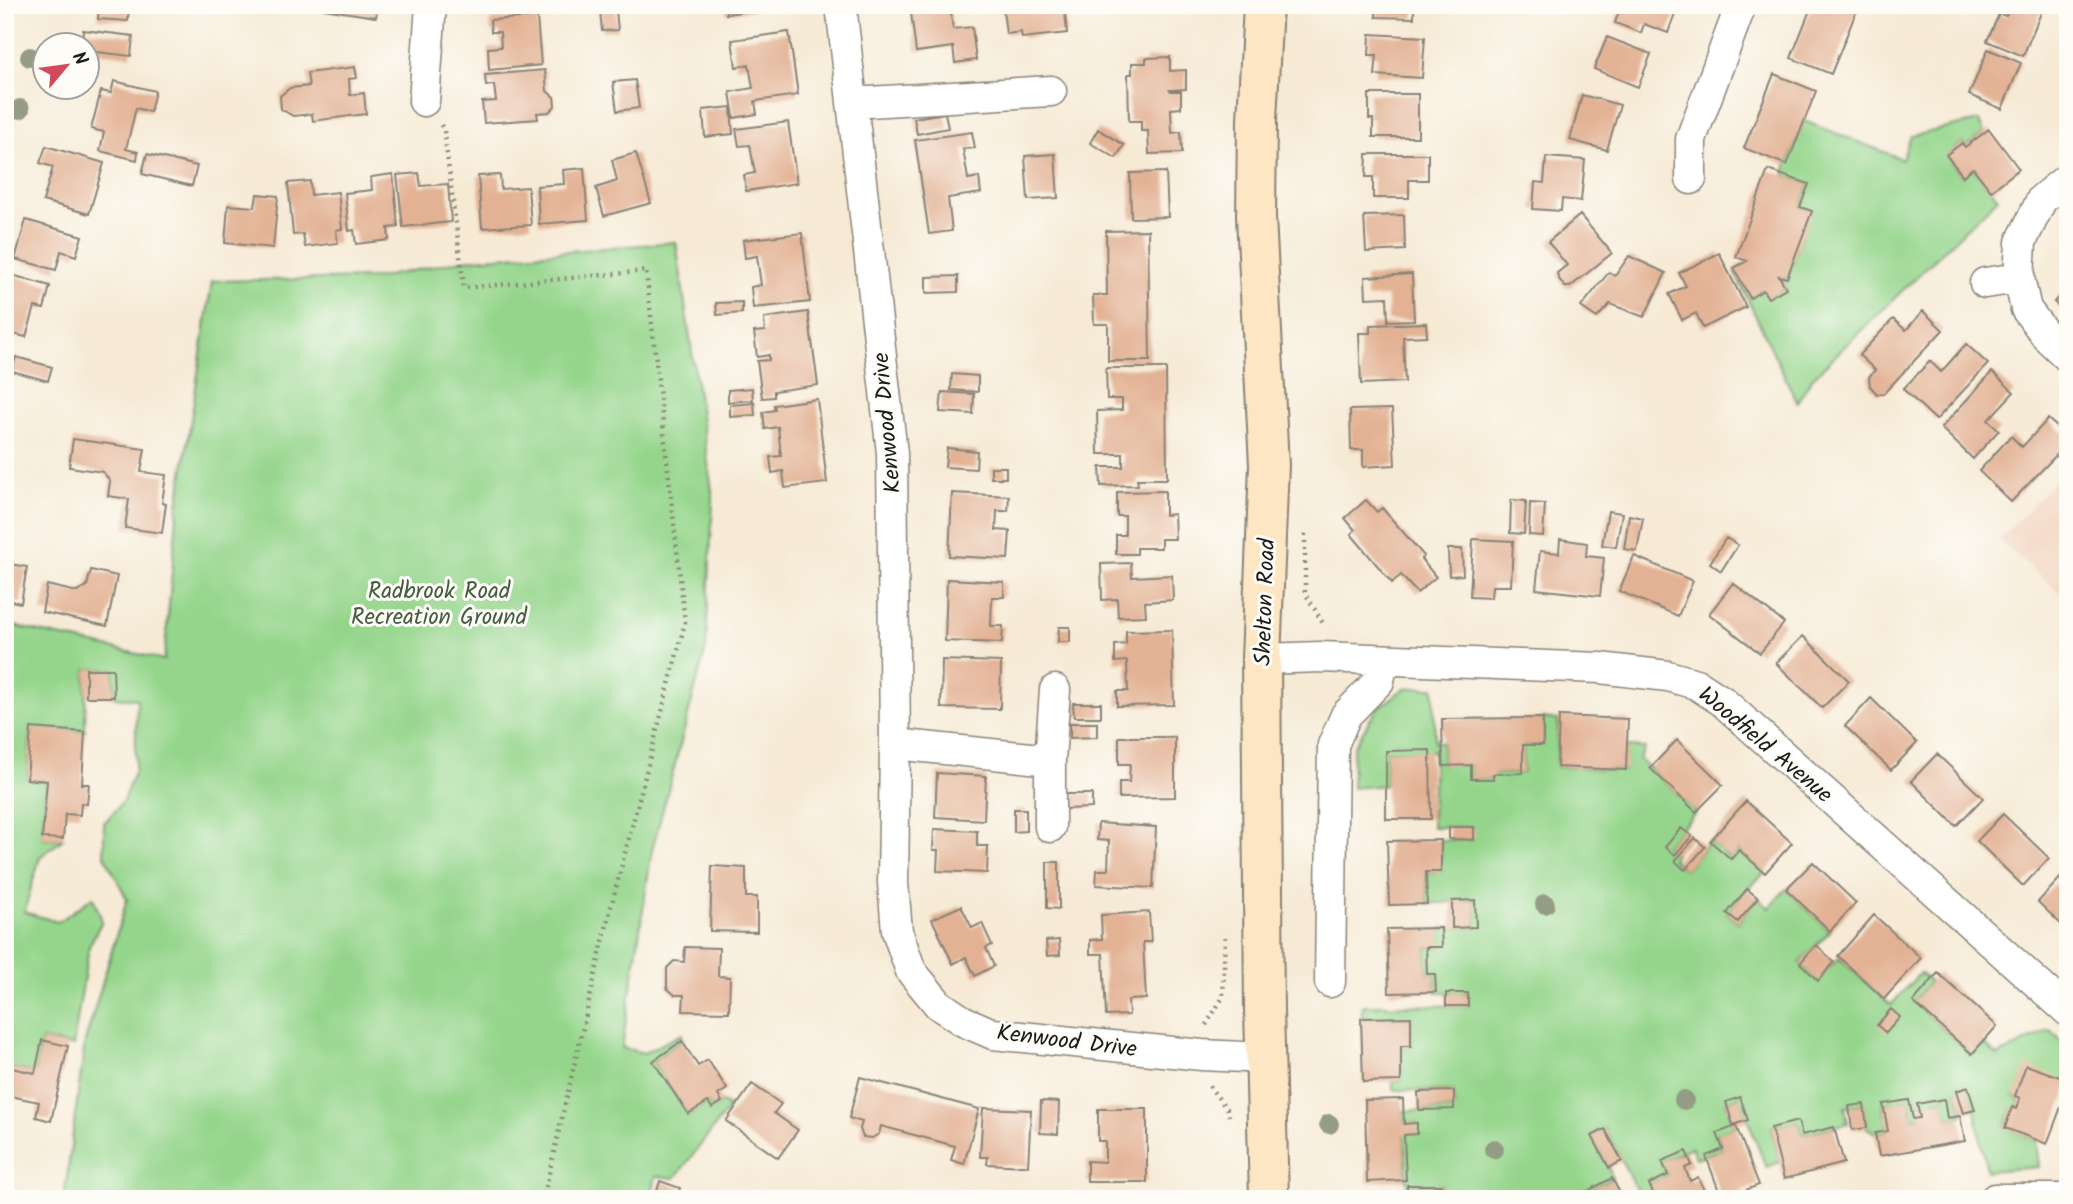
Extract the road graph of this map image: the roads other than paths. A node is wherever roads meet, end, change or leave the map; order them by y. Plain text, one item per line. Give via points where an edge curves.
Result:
1 (431, 5) edge
2 (841, 5) edge
3 (1263, 5) edge
4 (1741, 5) edge
5 (1051, 91) dead end
6 (852, 103) junction
7 (431, 110) road end
8 (2068, 178) edge
9 (1691, 179) dead end
10 (2020, 278) junction
11 (1985, 283) dead end
12 (2068, 357) edge
13 (1261, 659) junction
14 (1383, 660) junction
15 (1055, 690) dead end
16 (895, 744) junction
17 (1050, 760) junction
18 (1049, 827) dead end
19 (1330, 982) dead end
20 (2068, 1011) edge
21 (1265, 1058) junction
22 (1269, 1199) edge
23 (1995, 1199) edge
24 (2068, 1199) edge

1 - 7 street
2 - 6 street, Kenwood Drive
3 - 13 main road, Shelton Road via 1256,216 1269,465
4 - 9 street via 1691,139
5 - 6 street
6 - 16 street, Kenwood Drive via 892,453
8 - 10 street via 2042,200 2021,242
10 - 11 street
10 - 12 street via 2026,309
13 - 14 street, Woodfield Avenue
13 - 21 main road, Shelton Road
14 - 19 street via 1379,681 1346,715 1333,745
14 - 20 street, Woodfield Avenue via 1600,668 1696,684 1722,701
15 - 17 street
16 - 17 street
16 - 21 street, Kenwood Drive via 897,931 911,971 939,1005 993,1034
17 - 18 street
21 - 22 main road, Shelton Road
23 - 24 street

